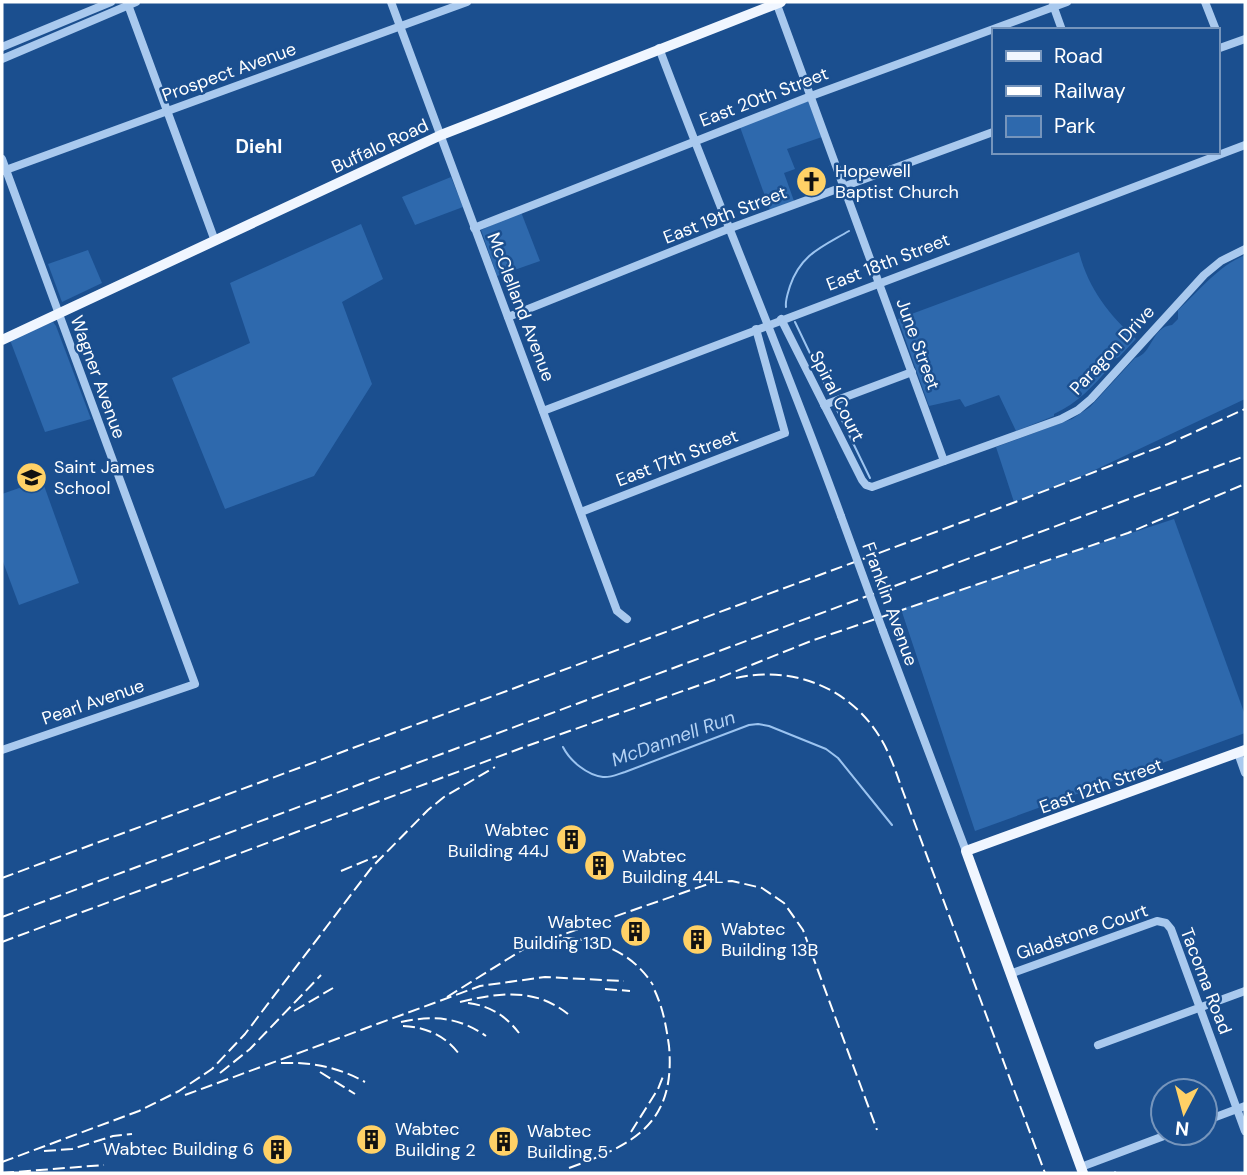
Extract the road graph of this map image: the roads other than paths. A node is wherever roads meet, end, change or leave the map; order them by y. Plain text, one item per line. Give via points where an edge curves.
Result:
1 (111, 2) edge
2 (391, 2) edge
3 (467, 2) edge
4 (778, 2) edge
5 (1067, 2) edge
6 (1205, 2) edge
7 (131, 3) edge
8 (1053, 4) edge
9 (400, 26) junction
10 (1061, 28) edge
11 (1216, 28) edge
12 (1245, 39) edge
13 (2, 47) edge
14 (659, 48) junction
15 (1220, 48) edge
16 (2, 59) edge
17 (811, 96) junction
18 (167, 111) junction
19 (992, 132) edge
20 (441, 135) junction
21 (694, 141) junction
22 (1245, 145) edge
23 (2, 159) edge
24 (4, 171) edge
25 (844, 187) junction
26 (474, 228) junction
27 (728, 229) junction
28 (215, 241) junction
29 (1245, 249) edge
30 (879, 282) junction
31 (58, 314) junction
32 (508, 317) junction
33 (781, 319) junction
34 (769, 323) junction
35 (755, 329) junction
36 (2, 340) edge
37 (912, 372) junction
38 (824, 405) junction
39 (543, 411) junction
40 (944, 461) junction
41 (866, 485) joint
42 (581, 512) junction
43 (627, 619) dead end
44 (195, 684) joint
45 (2, 750) edge
46 (1242, 752) edge
47 (1245, 773) edge
48 (966, 851) junction
49 (1165, 923) joint
50 (1010, 974) junction
51 (1245, 991) edge
52 (1200, 1007) junction
53 (1098, 1045) dead end
54 (1241, 1107) edge
55 (1219, 1116) edge
56 (1245, 1131) edge
57 (1149, 1142) edge
58 (1082, 1170) edge

1 - 13 street
2 - 9 street, McClelland Avenue
3 - 9 street, Prospect Avenue
4 - 14 main road, Buffalo Road
4 - 17 street, June Street
5 - 8 street, East 20th Street
6 - 11 street
7 - 16 street
7 - 18 street
8 - 10 street
8 - 17 street, East 20th Street
9 - 18 street, Prospect Avenue
9 - 20 street, McClelland Avenue
12 - 15 street
14 - 20 main road, Buffalo Road
14 - 21 street, Franklin Avenue
17 - 21 street, East 20th Street
17 - 25 street, June Street
18 - 24 street, Prospect Avenue
18 - 28 street
19 - 25 street, East 19th Street
20 - 26 street, McClelland Avenue
20 - 28 main road, Buffalo Road
21 - 26 street, East 20th Street
21 - 27 street, Franklin Avenue
22 - 30 street, East 18th Street
23 - 24 street, Wagner Avenue
24 - 31 street, Wagner Avenue
25 - 27 street, East 19th Street
25 - 30 street, June Street
26 - 32 street, McClelland Avenue
27 - 32 street, East 19th Street
27 - 34 street, Franklin Avenue
28 - 31 main road, Buffalo Road
29 - 40 street, Paragon Drive via 1203,275 1078,410
30 - 33 street, East 18th Street
30 - 37 street, June Street
31 - 36 main road, Buffalo Road
31 - 44 street, Wagner Avenue
32 - 39 street, McClelland Avenue
33 - 34 street, East 18th Street
33 - 38 street, Spiral Court
34 - 35 street, East 18th Street
34 - 48 street, Franklin Avenue, bridge
35 - 39 street, East 18th Street
35 - 42 street, East 17th Street via 785,433
37 - 38 street
37 - 40 street, June Street
38 - 41 street, Spiral Court
39 - 42 street, McClelland Avenue
40 - 41 street, Paragon Drive
42 - 43 street, McClelland Avenue via 618,611
44 - 45 street, Pearl Avenue
46 - 47 street
46 - 48 main road, East 12th Street
48 - 50 main road, Franklin Avenue
49 - 50 street, Gladstone Court via 1157,921
49 - 52 street, Tacoma Road
50 - 58 main road, Franklin Avenue
51 - 52 street
52 - 53 street
52 - 54 street, Tacoma Road
54 - 55 street
54 - 56 street, Tacoma Road
57 - 58 street

